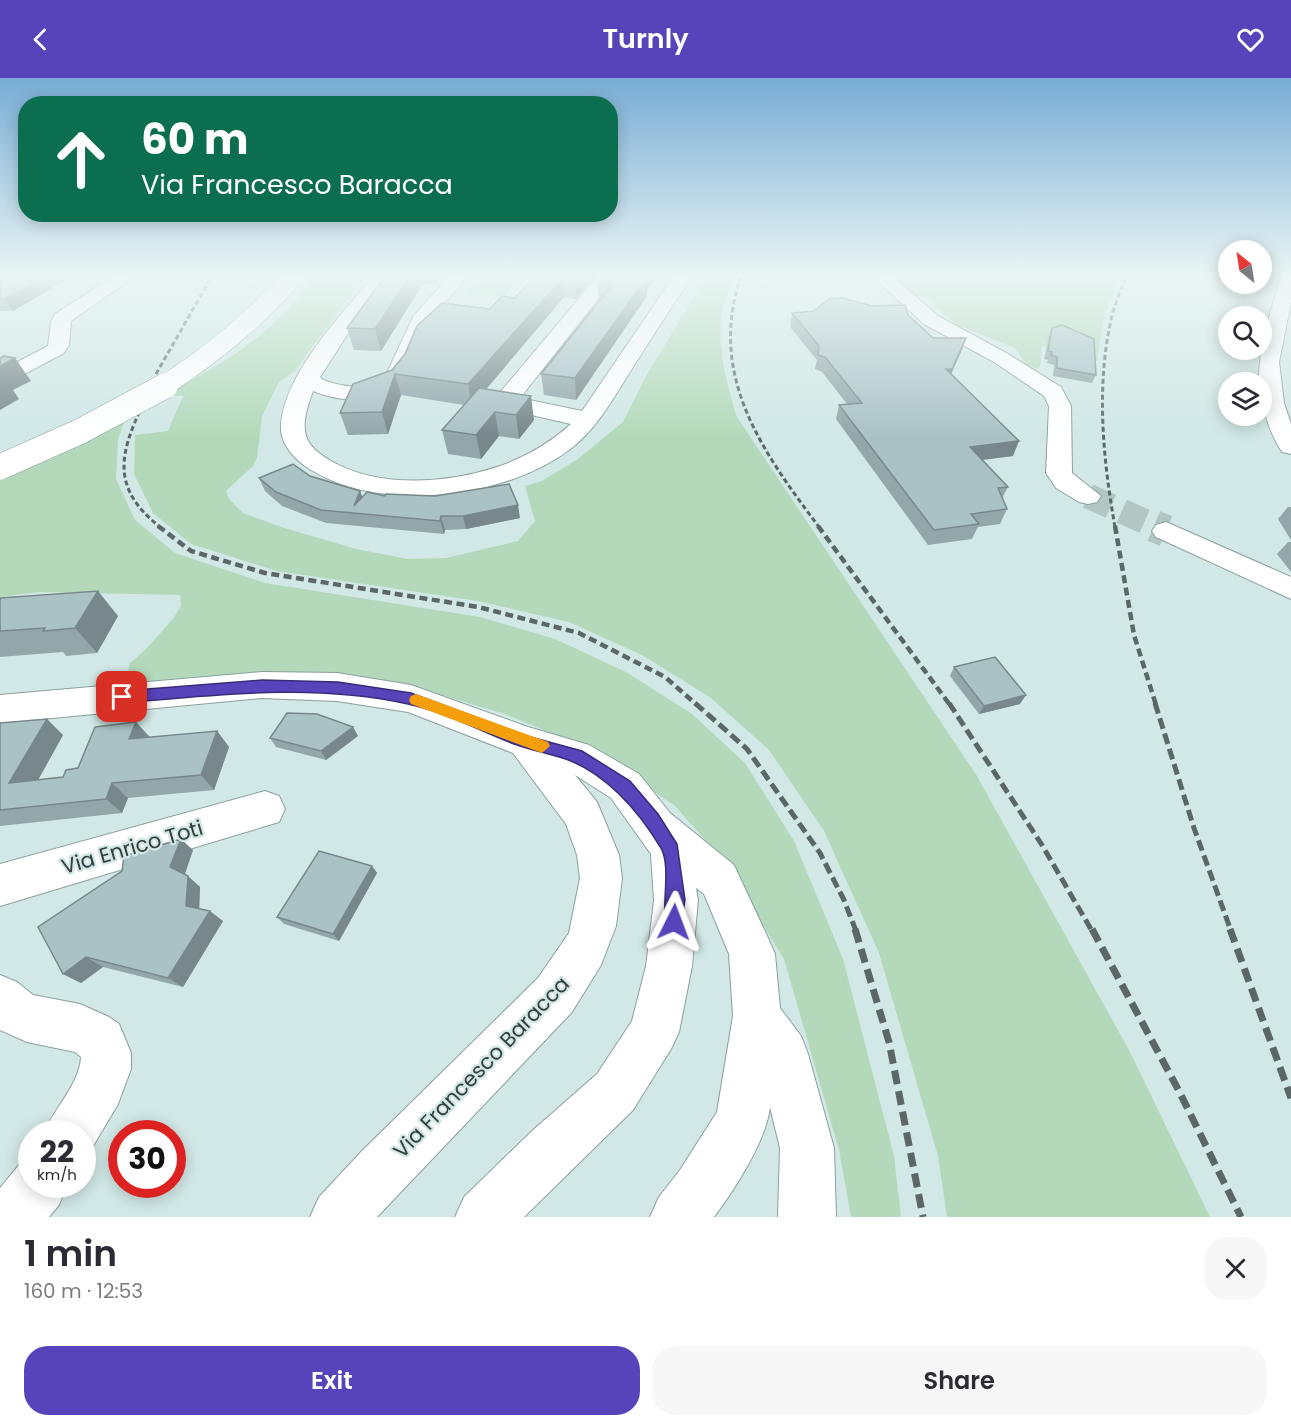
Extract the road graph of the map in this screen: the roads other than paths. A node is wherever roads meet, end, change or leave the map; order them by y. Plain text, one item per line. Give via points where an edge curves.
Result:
1 (51, 329) edge
2 (226, 329) edge
3 (242, 329) edge
4 (342, 329) edge
5 (417, 329) edge
6 (563, 329) edge
7 (648, 329) edge
8 (948, 329) edge
9 (1273, 329) edge
10 (0, 380) edge
11 (308, 380) junction
12 (358, 391) junction
13 (295, 412) junction
14 (588, 419) junction
15 (1291, 447) edge
16 (0, 457) edge
17 (0, 467) edge
18 (1088, 496) tunnel mouth
19 (1166, 531) tunnel mouth
20 (1291, 589) edge
21 (0, 709) edge
22 (526, 742) junction
23 (265, 809) dead end
24 (652, 819) junction
25 (0, 885) edge
26 (0, 999) edge
27 (757, 1016) junction
28 (78, 1120) edge
29 (28, 1198) edge
30 (808, 1216) edge
31 (13, 1217) edge
32 (339, 1217) edge
33 (484, 1217) edge
34 (679, 1217) edge

1 - 10 street via 59,345 51,354
2 - 16 street via 176,366 84,419
3 - 17 street, bridge via 208,356 117,411
4 - 11 street
5 - 12 street via 392,383 381,389
6 - 14 street via 508,396 517,405
7 - 14 street
8 - 18 street via 1053,392 1060,406 1059,473 1065,482
9 - 15 street via 1267,376 1278,425
11 - 12 street via 328,390
11 - 13 street
12 - 13 street
13 - 14 street via 294,436 319,465 351,478 414,486 459,483 523,466 556,449
19 - 20 street
21 - 22 street via 262,685 338,687 411,699
22 - 24 street via 576,756 625,786
22 - 32 street, Via Francesco Baracca via 577,806 593,834 601,878 594,926 585,949 555,995
23 - 25 street, Via Enrico Toti
24 - 27 street via 719,880 752,954
24 - 33 street via 671,850 676,900 669,966 654,1032 615,1092
26 - 28 street via 25,1018 82,1028 101,1042 106,1054 104,1075
27 - 30 street via 783,1054 807,1148
27 - 34 street via 742,1121
29 - 31 street

